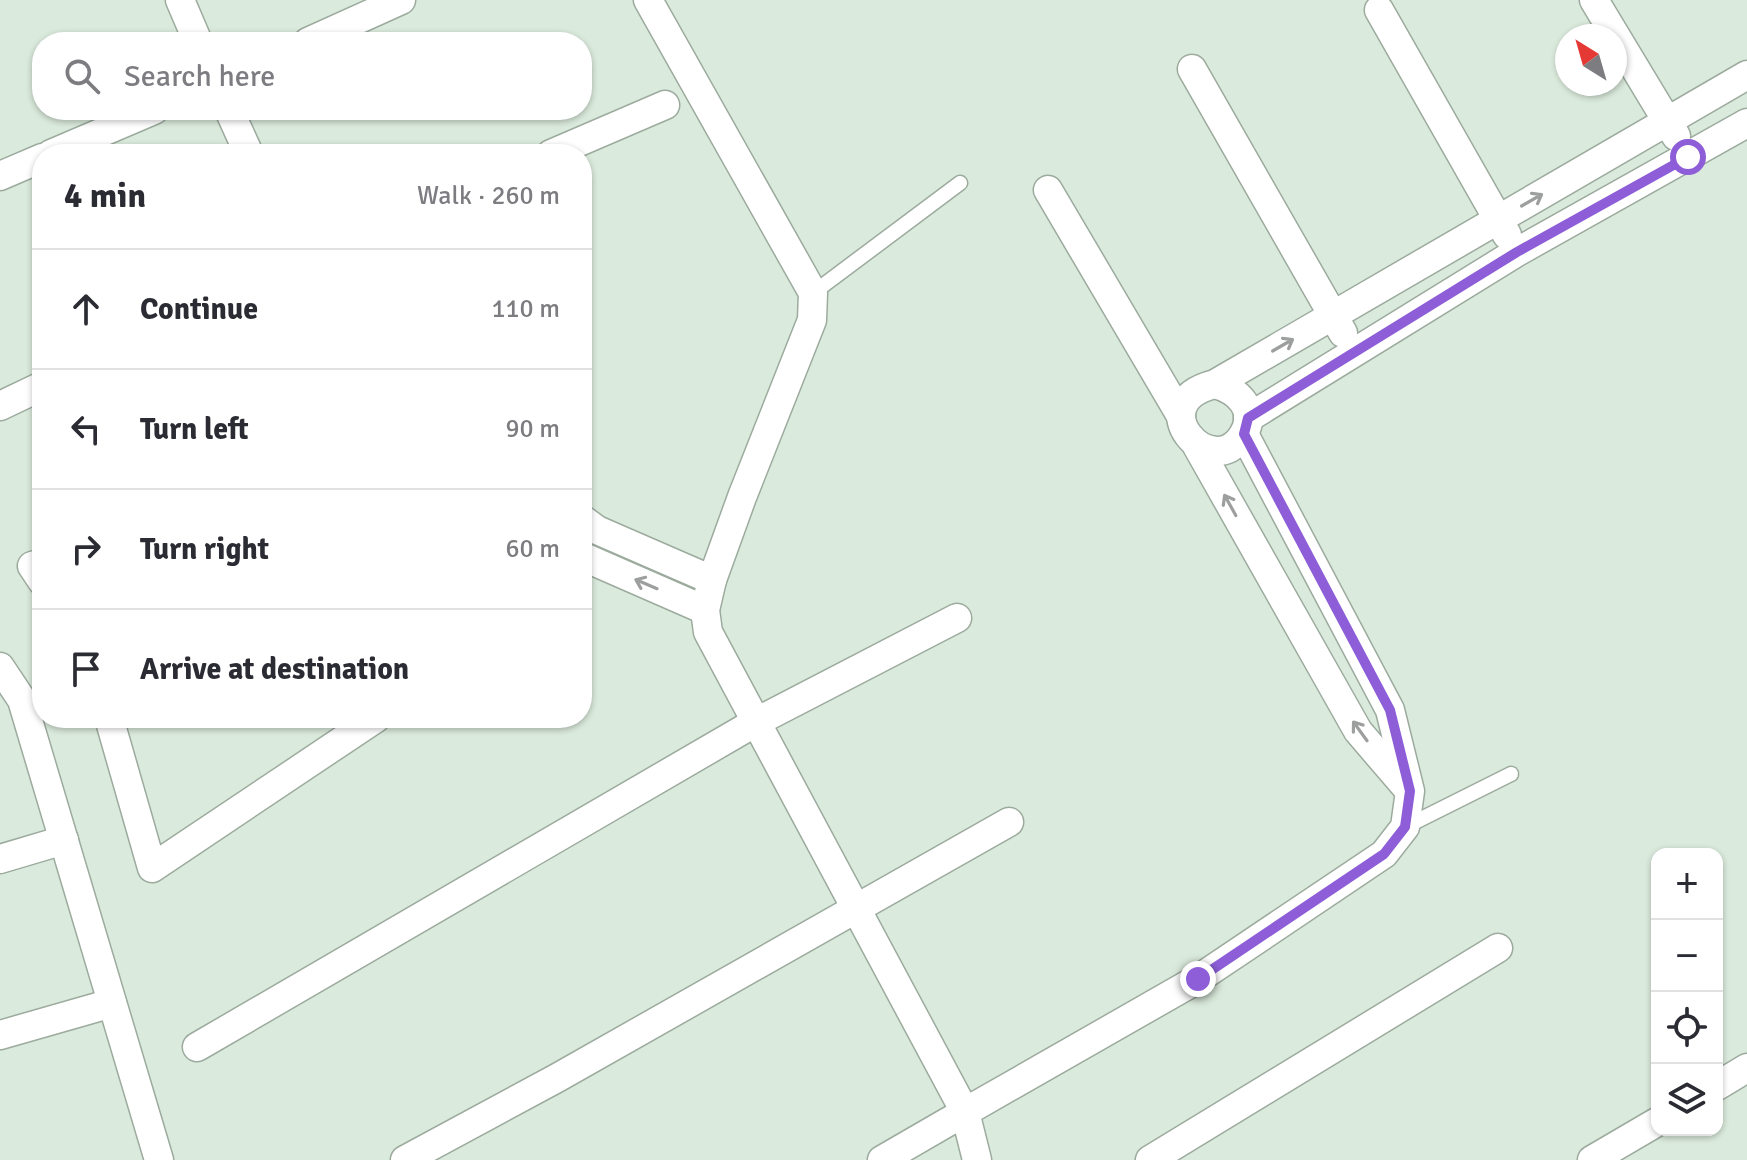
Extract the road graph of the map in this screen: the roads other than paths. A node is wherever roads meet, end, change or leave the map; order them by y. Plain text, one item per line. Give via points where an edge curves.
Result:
1 (180, 0) edge
2 (401, 0) edge
3 (648, 0) edge
4 (1594, 0) edge
5 (1379, 10) dead end
6 (194, 32) edge
7 (330, 32) edge
8 (1192, 69) dead end
9 (1747, 75) edge
10 (665, 105) dead end
11 (131, 120) edge
12 (234, 120) edge
13 (1667, 122) junction
14 (1747, 123) edge
15 (74, 144) edge
16 (244, 144) edge
17 (574, 144) edge
18 (1688, 157) junction
19 (32, 162) edge
20 (0, 176) edge
21 (960, 183) dead end
22 (1048, 190) dead end
23 (1499, 220) junction
24 (1517, 252) junction
25 (813, 293) junction
26 (1334, 316) junction
27 (1353, 351) junction
28 (1215, 384) junction
29 (32, 391) edge
30 (0, 406) edge
31 (1181, 416) junction
32 (1246, 426) junction
33 (1197, 446) junction
34 (592, 526) edge
35 (592, 566) edge
36 (712, 580) junction
37 (705, 610) junction
38 (957, 618) dead end
39 (3, 676) edge
40 (756, 722) junction
41 (112, 728) edge
42 (361, 728) edge
43 (1511, 774) dead end
44 (1410, 791) junction
45 (1009, 822) dead end
46 (1405, 827) junction
47 (64, 840) junction
48 (0, 859) edge
49 (855, 910) junction
50 (1498, 948) dead end
51 (112, 1003) junction
52 (0, 1035) edge
53 (197, 1047) dead end
54 (1747, 1068) edge
55 (1723, 1082) edge
56 (965, 1112) junction
57 (1651, 1126) edge
58 (159, 1160) edge
59 (405, 1160) edge
60 (882, 1160) edge
61 (977, 1160) edge
62 (1150, 1160) edge
63 (1592, 1160) edge

1 - 6 street
2 - 7 street
3 - 25 street
4 - 13 street
5 - 23 street
8 - 26 street
9 - 13 street
10 - 17 street
11 - 15 street
12 - 16 street
13 - 18 street
23 -> 13 street
14 - 18 street
18 - 24 street
19 - 20 street
21 - 25 lane
22 - 31 street
23 - 24 street
23 - 26 street
24 - 27 street
25 - 36 street via 812,320
26 - 27 street
28 -> 26 street
27 - 32 street
28 - 31 street via 1198,388 1186,400
28 - 32 street via 1232,389 1244,401
29 - 30 street
31 - 33 street via 1185,433
32 - 33 street via 1230,447 1213,451
32 - 44 street via 1390,710
44 -> 33 street via 1358,731
34 - 36 street
37 -> 35 street
36 - 37 street
37 - 40 street via 708,632
38 - 40 street
39 - 47 street via 22,700
40 - 49 street
40 - 53 street
41 - 42 street via 152,868
43 - 46 lane
44 - 46 street
45 - 49 street
46 - 56 street via 1384,854 1198,979
47 - 48 street
47 - 51 street
49 - 56 street
49 - 59 street
50 - 62 street
51 - 52 street
51 - 58 street
54 - 55 street
56 - 60 street
56 - 61 street
57 - 63 street

